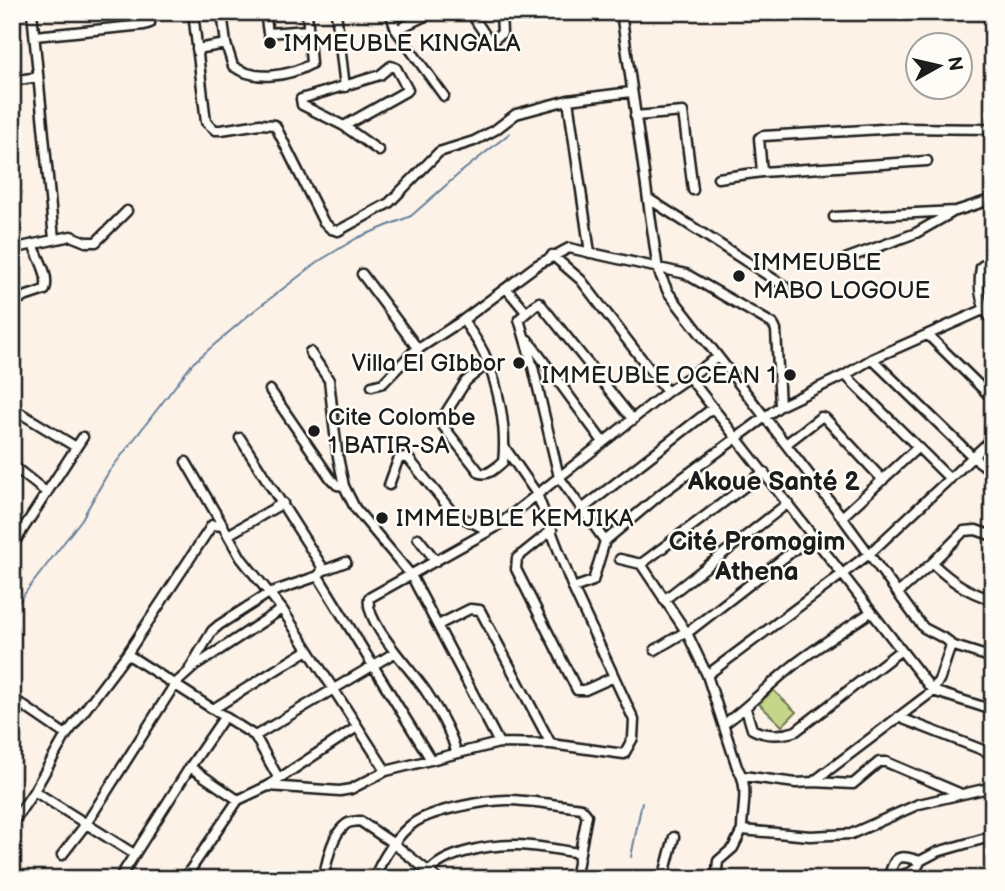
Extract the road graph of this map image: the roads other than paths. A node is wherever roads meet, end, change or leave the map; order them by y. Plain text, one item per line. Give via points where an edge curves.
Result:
1 (32, 12) edge
2 (149, 12) edge
3 (193, 12) edge
4 (222, 12) edge
5 (265, 12) edge
6 (307, 12) edge
7 (336, 12) edge
8 (390, 12) edge
9 (434, 12) edge
10 (470, 12) edge
11 (501, 12) edge
12 (621, 12) edge
13 (309, 30) junction
14 (396, 30) junction
15 (34, 36) junction
16 (226, 44) junction
17 (197, 49) junction
18 (38, 77) junction
19 (12, 81) edge
20 (345, 87) junction
21 (631, 92) junction
22 (444, 96) dead end
23 (568, 100) junction
24 (635, 116) junction
25 (344, 126) junction
26 (993, 130) edge
27 (379, 150) dead end
28 (927, 161) dead end
29 (762, 172) junction
30 (718, 178) dead end
31 (693, 190) dead end
32 (649, 199) junction
33 (993, 199) edge
34 (127, 211) dead end
35 (956, 211) junction
36 (835, 217) dead end
37 (12, 229) edge
38 (54, 239) junction
39 (33, 244) junction
40 (13, 249) edge
41 (590, 253) junction
42 (552, 255) junction
43 (993, 258) edge
44 (845, 259) dead end
45 (658, 270) junction
46 (362, 274) dead end
47 (786, 287) dead end
48 (506, 288) junction
49 (12, 301) edge
50 (983, 310) junction
51 (526, 312) junction
52 (463, 320) junction
53 (993, 321) edge
54 (523, 333) junction
55 (928, 335) junction
56 (418, 349) junction
57 (310, 352) dead end
58 (718, 357) junction
59 (872, 359) junction
60 (488, 363) junction
61 (845, 375) junction
62 (689, 377) junction
63 (372, 386) dead end
64 (270, 390) dead end
65 (667, 392) junction
66 (993, 399) edge
67 (780, 406) junction
68 (12, 408) edge
69 (713, 408) junction
70 (766, 418) junction
71 (633, 420) junction
72 (83, 437) dead end
73 (240, 438) dead end
74 (737, 438) junction
75 (993, 438) edge
76 (603, 442) junction
77 (786, 444) junction
78 (76, 447) junction
79 (505, 448) junction
80 (917, 448) junction
81 (973, 457) junction
82 (186, 462) dead end
83 (12, 465) edge
84 (764, 472) junction
85 (993, 472) edge
86 (559, 477) junction
87 (950, 479) junction
88 (883, 480) junction
89 (389, 485) dead end
90 (344, 486) junction
91 (46, 492) junction
92 (537, 494) junction
93 (283, 503) junction
94 (788, 503) junction
95 (581, 510) junction
96 (842, 517) junction
97 (223, 526) junction
98 (12, 527) edge
99 (552, 530) junction
100 (489, 531) junction
101 (21, 533) junction
102 (228, 535) junction
103 (812, 536) junction
104 (993, 536) edge
105 (418, 538) dead end
106 (605, 541) junction
107 (12, 546) edge
108 (869, 554) junction
109 (620, 559) dead end
110 (436, 561) junction
111 (346, 562) dead end
112 (932, 563) junction
113 (641, 564) junction
114 (320, 573) junction
115 (411, 575) junction
116 (842, 575) junction
117 (573, 588) junction
118 (269, 593) junction
119 (898, 593) junction
120 (664, 600) junction
121 (993, 600) edge
122 (282, 609) junction
123 (871, 612) junction
124 (438, 625) junction
125 (686, 633) junction
126 (951, 645) junction
127 (308, 650) junction
128 (655, 650) dead end
129 (901, 650) junction
130 (394, 653) junction
131 (127, 654) junction
132 (993, 658) edge
133 (373, 666) junction
134 (187, 673) junction
135 (707, 676) junction
136 (614, 677) junction
137 (175, 684) junction
138 (333, 689) junction
139 (933, 691) junction
140 (14, 703) edge
141 (213, 709) junction
142 (746, 709) junction
143 (993, 710) edge
144 (225, 716) junction
145 (898, 717) junction
146 (724, 724) junction
147 (357, 727) junction
148 (66, 735) junction
149 (255, 736) junction
150 (499, 743) junction
151 (551, 744) junction
152 (456, 752) junction
153 (993, 754) edge
154 (431, 760) junction
155 (190, 767) junction
156 (386, 771) junction
157 (743, 776) junction
158 (279, 779) junction
159 (813, 782) junction
160 (268, 786) junction
161 (993, 787) edge
162 (34, 791) junction
163 (958, 793) junction
164 (238, 800) junction
165 (12, 824) edge
166 (86, 824) junction
167 (742, 830) junction
168 (993, 836) edge
169 (674, 837) dead end
170 (394, 844) junction
171 (580, 853) junction
172 (134, 854) junction
173 (62, 855) dead end
174 (920, 861) junction
175 (427, 875) edge
176 (119, 879) edge
177 (184, 879) edge
178 (323, 879) edge
179 (374, 879) edge
180 (438, 879) edge
181 (575, 879) edge
182 (663, 879) edge
183 (716, 879) edge
184 (888, 879) edge

1 - 15 street
2 - 15 street via 150,23 145,25
3 - 17 street
4 - 16 street
5 - 13 street via 268,33
6 - 13 street
7 - 20 street
8 - 14 street
9 - 14 street
10 - 11 street via 493,40 502,33
12 - 21 street
13 - 16 street via 311,64 270,76 233,66
14 - 22 street
15 - 18 street
16 - 17 street
17 - 23 street via 206,122 221,130 275,125 323,221 338,231 389,203 439,152 474,141 516,114
18 - 19 street
18 - 38 street
20 - 25 street via 300,101
20 - 25 street via 393,66 408,90
21 - 23 street
21 - 24 street
23 - 41 street
24 - 31 street via 683,112
24 - 32 street
25 - 27 street
26 - 29 street via 899,128 763,136 759,144
28 - 29 street
29 - 30 street
32 - 45 street
32 - 47 street
33 - 35 street
34 - 38 street via 96,242 71,236
35 - 36 street
35 - 44 street via 916,233
37 - 40 street
38 - 39 street
39 - 40 street
39 - 49 street via 46,276 45,290
41 - 42 street via 569,248
41 - 45 street
42 - 48 street
42 - 65 street via 581,280
43 - 50 street via 981,267
45 - 58 street via 674,300
45 - 67 street via 686,274 773,324
46 - 56 street
48 - 51 street
48 - 52 street
50 - 53 street
50 - 55 street
51 - 54 street via 519,319
51 - 71 street via 540,302
52 - 56 street
52 - 60 street
54 - 76 street
54 - 86 street
55 - 59 street
55 - 66 street
56 - 63 street via 383,383
57 - 90 street via 330,380
58 - 62 street
58 - 70 street
59 - 61 street
59 - 81 street
60 - 79 street
60 - 79 street via 466,381 440,422 480,473 487,474 503,462
61 - 67 street
61 - 80 street
62 - 65 street
62 - 69 street
64 - 90 street via 331,479
65 - 71 street
67 - 70 street
68 - 78 street
69 - 74 street
69 - 95 street
70 - 74 street
70 - 77 street
71 - 76 street
72 - 78 street
73 - 93 street
74 - 84 street
74 - 106 street
75 - 81 street
76 - 86 street
77 - 88 street via 825,418
77 - 96 street
78 - 91 street
79 - 92 street
80 - 87 street
80 - 88 street
81 - 85 street
81 - 87 street
82 - 97 street
83 - 91 street
84 - 94 street
84 - 113 street
86 - 92 street
86 - 95 street
87 - 108 street
88 - 96 street
89 - 100 street via 398,460 409,459 453,513
90 - 115 street via 355,508
91 - 101 street
92 - 99 street
92 - 100 street
93 - 102 street
93 - 114 street via 321,565
94 - 103 street
94 - 120 street
95 - 106 street
96 - 108 street
97 - 102 street
97 - 131 street via 212,526
98 - 101 street
99 - 117 street
99 - 136 street via 517,558 516,569 577,690
100 - 110 street
101 - 107 street
102 - 118 street
103 - 116 street
103 - 125 street
104 - 112 street via 964,531
105 - 110 street
106 - 117 street via 593,581
108 - 116 street
108 - 119 street
109 - 113 street
110 - 115 street
111 - 114 street
112 - 119 street
112 - 121 street via 967,591
113 - 120 street
114 - 118 street
114 - 133 street
115 - 124 street
115 - 130 street via 368,602
116 - 123 street
116 - 135 street
117 - 136 street
118 - 122 street
118 - 134 street via 212,631
119 - 126 street via 924,628
120 - 125 street
122 - 127 street
122 - 134 street
123 - 129 street
123 - 142 street via 799,660
124 - 150 street
124 - 151 street via 470,609 480,610
125 - 128 street
125 - 135 street
126 - 132 street
126 - 139 street
127 - 138 street
127 - 141 street
129 - 139 street
129 - 142 street via 796,731 760,733 752,729
130 - 133 street
130 - 152 street via 427,693
131 - 137 street
131 - 148 street
133 - 138 street
133 - 154 street
134 - 137 street
135 - 146 street
136 - 151 street via 634,720 633,738 624,754
137 - 141 street
137 - 166 street
138 - 147 street
138 - 149 street
139 - 143 street
139 - 145 street
140 - 148 street
141 - 144 street
142 - 146 street
144 - 149 street
144 - 155 street
145 - 153 street
145 - 159 street
146 - 157 street
147 - 156 street
147 - 158 street
148 - 162 street
149 - 158 street
150 - 151 street
150 - 152 street
152 - 154 street
154 - 156 street
155 - 164 street
155 - 172 street
156 - 160 street via 340,791
157 - 159 street
157 - 167 street
158 - 160 street
159 - 163 street via 853,784 879,762 886,762
160 - 164 street
161 - 163 street
162 - 165 street
162 - 166 street
163 - 167 street via 909,807 851,834 810,836
164 - 177 street
166 - 172 street
166 - 173 street
167 - 183 street via 733,848 718,861
168 - 174 street
169 - 182 street
170 - 171 street via 419,819 508,799 585,810
170 - 175 street
170 - 178 street via 364,822 347,823 332,847
170 - 179 street
171 - 175 street via 506,845 445,858
171 - 181 street
172 - 176 street
174 - 184 street via 913,871
174 - 184 street via 898,858
175 - 180 street

